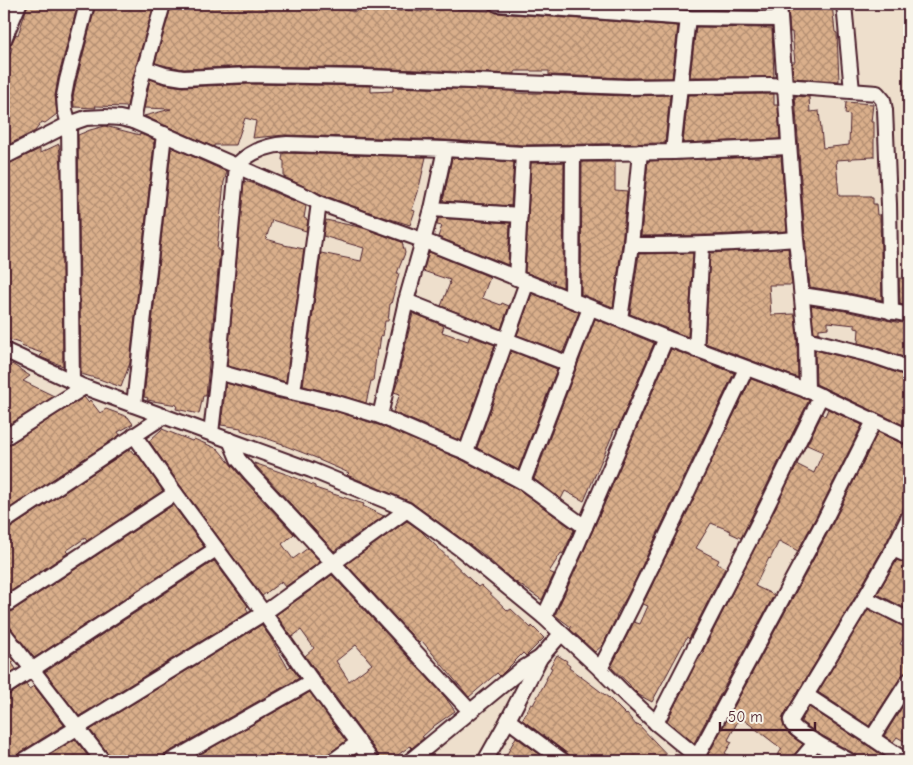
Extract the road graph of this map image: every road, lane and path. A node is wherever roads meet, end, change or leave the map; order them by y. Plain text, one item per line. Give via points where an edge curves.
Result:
1 (19, 4) edge
2 (87, 4) edge
3 (163, 4) edge
4 (497, 4) edge
5 (779, 4) edge
6 (844, 4) edge
7 (688, 18) junction
8 (780, 20) junction
9 (4, 40) edge
10 (144, 68) junction
11 (680, 86) junction
12 (785, 87) junction
13 (852, 91) junction
14 (133, 121) junction
15 (69, 124) junction
16 (164, 134) junction
17 (789, 147) junction
18 (445, 150) junction
19 (640, 152) junction
20 (673, 152) junction
21 (573, 153) junction
22 (523, 154) junction
23 (4, 157) edge
24 (237, 166) junction
25 (320, 203) junction
26 (432, 209) junction
27 (520, 214) junction
28 (796, 239) junction
29 (422, 240) junction
30 (630, 245) junction
31 (702, 245) junction
32 (522, 280) junction
33 (802, 295) junction
34 (406, 300) junction
35 (572, 300) junction
36 (590, 308) junction
37 (892, 312) junction
38 (909, 315) edge
39 (620, 319) junction
40 (666, 338) junction
41 (506, 339) junction
42 (806, 339) junction
43 (696, 350) junction
44 (5, 352) edge
45 (569, 364) junction
46 (909, 368) edge
47 (746, 369) junction
48 (218, 372) junction
49 (78, 384) junction
50 (807, 390) junction
51 (293, 392) junction
52 (821, 396) junction
53 (134, 405) junction
54 (164, 416) junction
55 (380, 416) junction
56 (874, 421) junction
57 (211, 433) junction
58 (134, 435) junction
59 (909, 437) edge
60 (4, 438) edge
61 (230, 440) junction
62 (466, 452) junction
63 (523, 482) junction
64 (175, 493) junction
65 (407, 510) junction
66 (909, 517) edge
67 (4, 522) edge
68 (584, 528) junction
69 (216, 549) junction
70 (893, 549) junction
71 (909, 556) edge
72 (334, 563) junction
73 (865, 598) junction
74 (4, 606) edge
75 (264, 613) junction
76 (544, 617) junction
77 (909, 620) edge
78 (4, 633) edge
79 (561, 634) junction
80 (540, 658) junction
81 (600, 669) junction
82 (32, 670) junction
83 (909, 680) edge
84 (312, 681) junction
85 (4, 688) edge
86 (806, 695) junction
87 (470, 711) junction
88 (508, 720) junction
89 (656, 723) junction
90 (77, 728) junction
91 (872, 738) junction
92 (359, 742) junction
93 (816, 742) junction
94 (700, 759) edge
95 (23, 761) edge
96 (103, 761) edge
97 (171, 761) edge
98 (333, 761) edge
99 (372, 761) edge
100 (410, 761) edge
101 (484, 761) edge
102 (563, 761) edge
103 (800, 761) edge
104 (849, 761) edge
105 (906, 761) edge

1 - 9 street
2 - 15 street via 64,96
3 - 10 street
4 - 7 street
5 - 8 street
6 - 13 street
7 - 8 street
7 - 11 street
8 - 12 street
10 - 11 street via 183,78 260,75
10 - 14 street
11 - 12 street
11 - 20 street
12 - 13 street
12 - 17 street
13 - 37 street via 877,93 884,104
14 - 15 street via 105,117 86,118
14 - 16 street
15 - 23 street
15 - 49 street
16 - 24 street
16 - 53 street
17 - 20 street
17 - 28 street
18 - 22 street
18 - 24 street via 287,144 253,153
18 - 26 street
19 - 20 street
19 - 21 street
19 - 30 street
21 - 22 street
21 - 35 street
22 - 27 street
24 - 25 street
24 - 48 street
25 - 29 street
25 - 51 street
26 - 27 street
26 - 29 street
27 - 32 street
28 - 31 street
28 - 33 street
29 - 32 street
29 - 34 street
30 - 31 street
30 - 39 street
31 - 43 street
32 - 35 street
32 - 41 street
33 - 37 street
33 - 42 street
34 - 41 street
34 - 55 street
35 - 36 street
36 - 39 street
36 - 45 street
37 - 38 street
39 - 40 street
40 - 43 street
40 - 68 street
41 - 45 street
41 - 62 street
42 - 46 street
42 - 50 street
43 - 47 street
44 - 49 street
45 - 63 street
47 - 50 street
47 - 81 street
48 - 51 street
48 - 57 street
49 - 53 street
49 - 60 street
50 - 52 street
51 - 55 street
52 - 56 street
52 - 89 street
53 - 54 street
54 - 57 street
54 - 58 street
55 - 62 street
56 - 59 street
56 - 94 street
57 - 61 street
58 - 64 street
58 - 67 street
61 - 65 street
61 - 72 street via 238,459
62 - 63 street
63 - 68 street
64 - 69 street
64 - 74 street
65 - 72 street
65 - 76 street
66 - 70 street
68 - 76 street
69 - 75 street
69 - 82 street
70 - 71 street
70 - 73 street
72 - 75 street
72 - 87 street
73 - 77 street
73 - 86 street
75 - 84 street
75 - 90 street
76 - 79 street
78 - 82 street
79 - 80 street
79 - 81 street
80 - 87 street
80 - 88 street
81 - 89 street
82 - 85 street
82 - 90 street
83 - 91 street
84 - 92 street
84 - 97 street
86 - 91 street
86 - 93 street via 791,720 795,728
87 - 100 street
88 - 101 street
88 - 102 street
89 - 94 street
90 - 95 street
90 - 96 street
91 - 105 street
92 - 98 street
92 - 99 street
93 - 103 street
93 - 104 street

